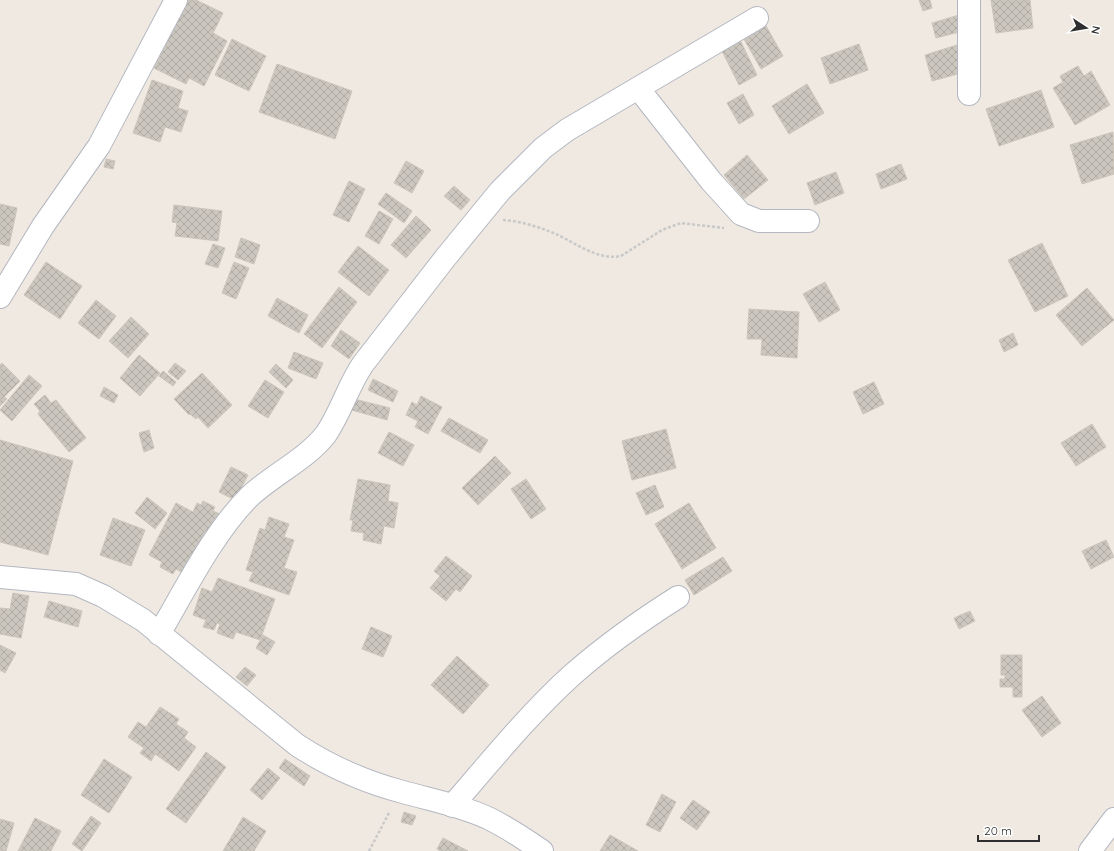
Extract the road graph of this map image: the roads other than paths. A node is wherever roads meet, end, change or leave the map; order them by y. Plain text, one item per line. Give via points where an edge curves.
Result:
1 (176, 0) edge
2 (969, 0) edge
3 (757, 18) dead end
4 (638, 88) junction
5 (969, 94) dead end
6 (808, 221) dead end
7 (0, 297) edge
8 (0, 577) edge
9 (678, 597) dead end
10 (159, 634) junction
11 (452, 806) junction
12 (1114, 819) edge
13 (542, 851) edge
14 (1090, 851) edge

1 - 7 street via 99,146 42,226
2 - 5 street
3 - 4 street
4 - 6 street via 711,181 741,214 759,221
4 - 10 street via 567,130 543,148 500,191 353,378 325,435 249,497 228,521
8 - 10 street via 36,579 89,588 143,620
9 - 11 street via 638,622 571,676
10 - 11 street via 297,745 317,758 345,772 401,792
11 - 13 street via 490,819
12 - 14 street

